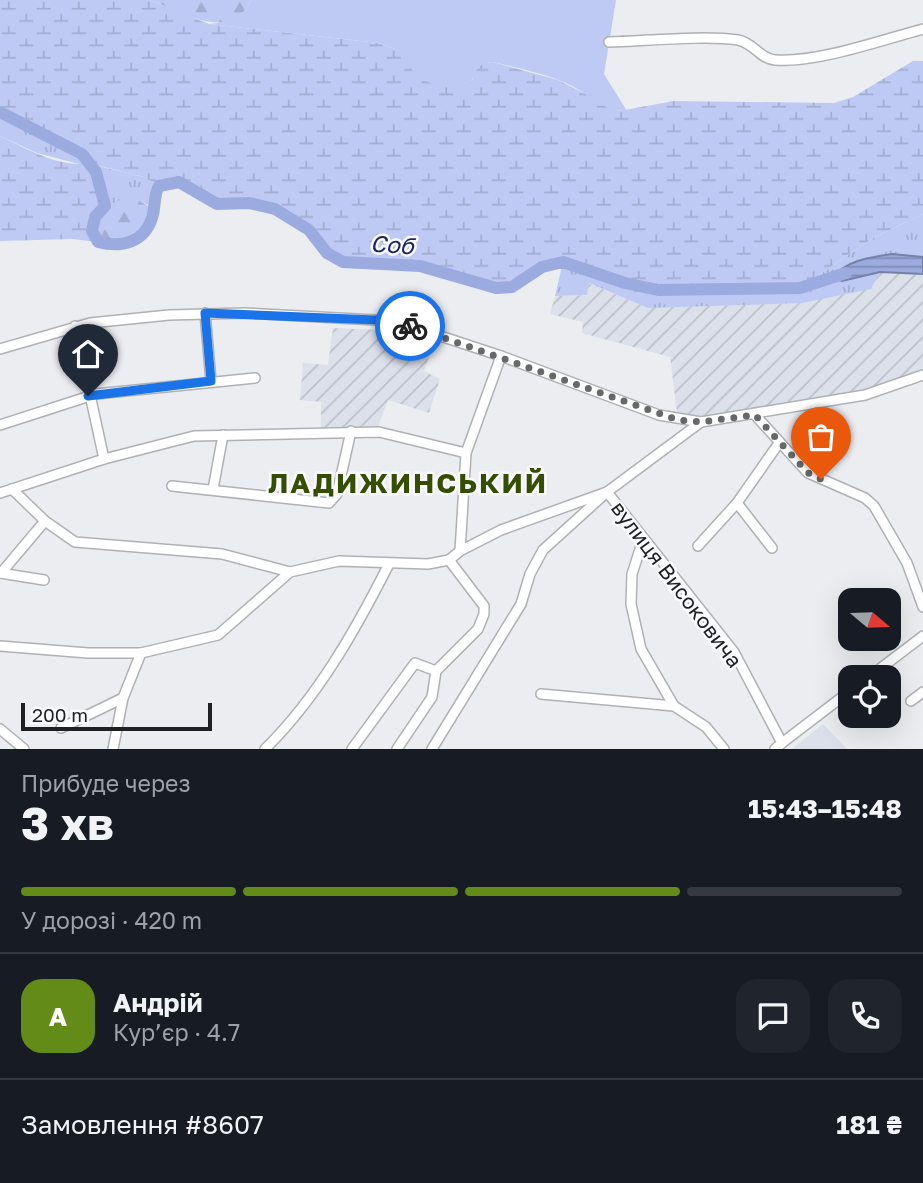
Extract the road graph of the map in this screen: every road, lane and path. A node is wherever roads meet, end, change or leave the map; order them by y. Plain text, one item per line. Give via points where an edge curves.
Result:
1 (923, 29) edge
2 (609, 42) dead end
3 (205, 313) junction
4 (75, 326) junction
5 (0, 349) edge
6 (501, 356) junction
7 (923, 375) edge
8 (255, 378) dead end
9 (211, 381) junction
10 (88, 396) junction
11 (755, 415) junction
12 (701, 422) junction
13 (0, 425) edge
14 (351, 431) junction
15 (223, 435) junction
16 (779, 443) junction
17 (466, 453) junction
18 (104, 459) junction
19 (172, 486) dead end
20 (12, 489) junction
21 (213, 489) junction
22 (607, 492) junction
23 (0, 493) edge
24 (737, 503) junction
25 (46, 521) junction
26 (643, 540) junction
27 (698, 546) dead end
28 (772, 548) dead end
29 (460, 551) junction
30 (449, 560) junction
31 (389, 564) junction
32 (290, 572) junction
33 (1, 573) edge
34 (44, 580) dead end
35 (923, 607) edge
36 (923, 636) edge
37 (0, 646) edge
38 (141, 653) junction
39 (885, 665) edge
40 (436, 671) junction
41 (923, 691) edge
42 (541, 694) dead end
43 (122, 698) junction
44 (838, 700) edge
45 (911, 701) dead end
46 (674, 706) junction
47 (61, 727) dead end
48 (0, 729) edge
49 (778, 746) edge
50 (24, 749) edge
51 (113, 749) edge
52 (265, 749) edge
53 (352, 749) edge
54 (397, 749) edge
55 (432, 749) edge
56 (724, 749) edge

1 - 2 street via 843,51 780,60 732,40
3 - 4 street
3 - 6 street via 386,321
3 - 9 street
4 - 5 street
4 - 10 street
6 - 12 street via 659,415
6 - 17 street
7 - 11 street via 865,395
8 - 9 street
9 - 10 street
10 - 13 street
10 - 18 street
11 - 12 street
11 - 16 street
12 - 22 street
14 - 15 street
14 - 17 street via 379,432
14 - 21 street via 337,494 329,503
15 - 18 street via 182,438
15 - 21 street
16 - 24 street
16 - 35 street via 808,473 874,506 907,563
17 - 29 street
18 - 20 street
19 - 21 street
20 - 23 street
20 - 25 street
22 - 26 street, вулиця Високовича
22 - 29 street via 513,525
22 - 55 street via 543,550 521,604
24 - 27 street
24 - 28 street
25 - 32 street via 83,544 222,554
25 - 33 street
26 - 46 street via 632,573 631,604 641,649
26 - 49 street, вулиця Високовича via 734,652
29 - 30 street
30 - 31 street via 428,565
30 - 40 street via 484,606 484,614 478,629
31 - 32 street via 339,561
31 - 52 street via 357,628
32 - 38 street via 218,635
33 - 34 street
36 - 39 street
37 - 38 street
38 - 43 street
40 - 53 street via 415,663
40 - 54 street via 432,697
41 - 45 street
42 - 46 street
43 - 47 street
43 - 51 street
44 - 49 street
46 - 56 street via 706,727
48 - 50 street

